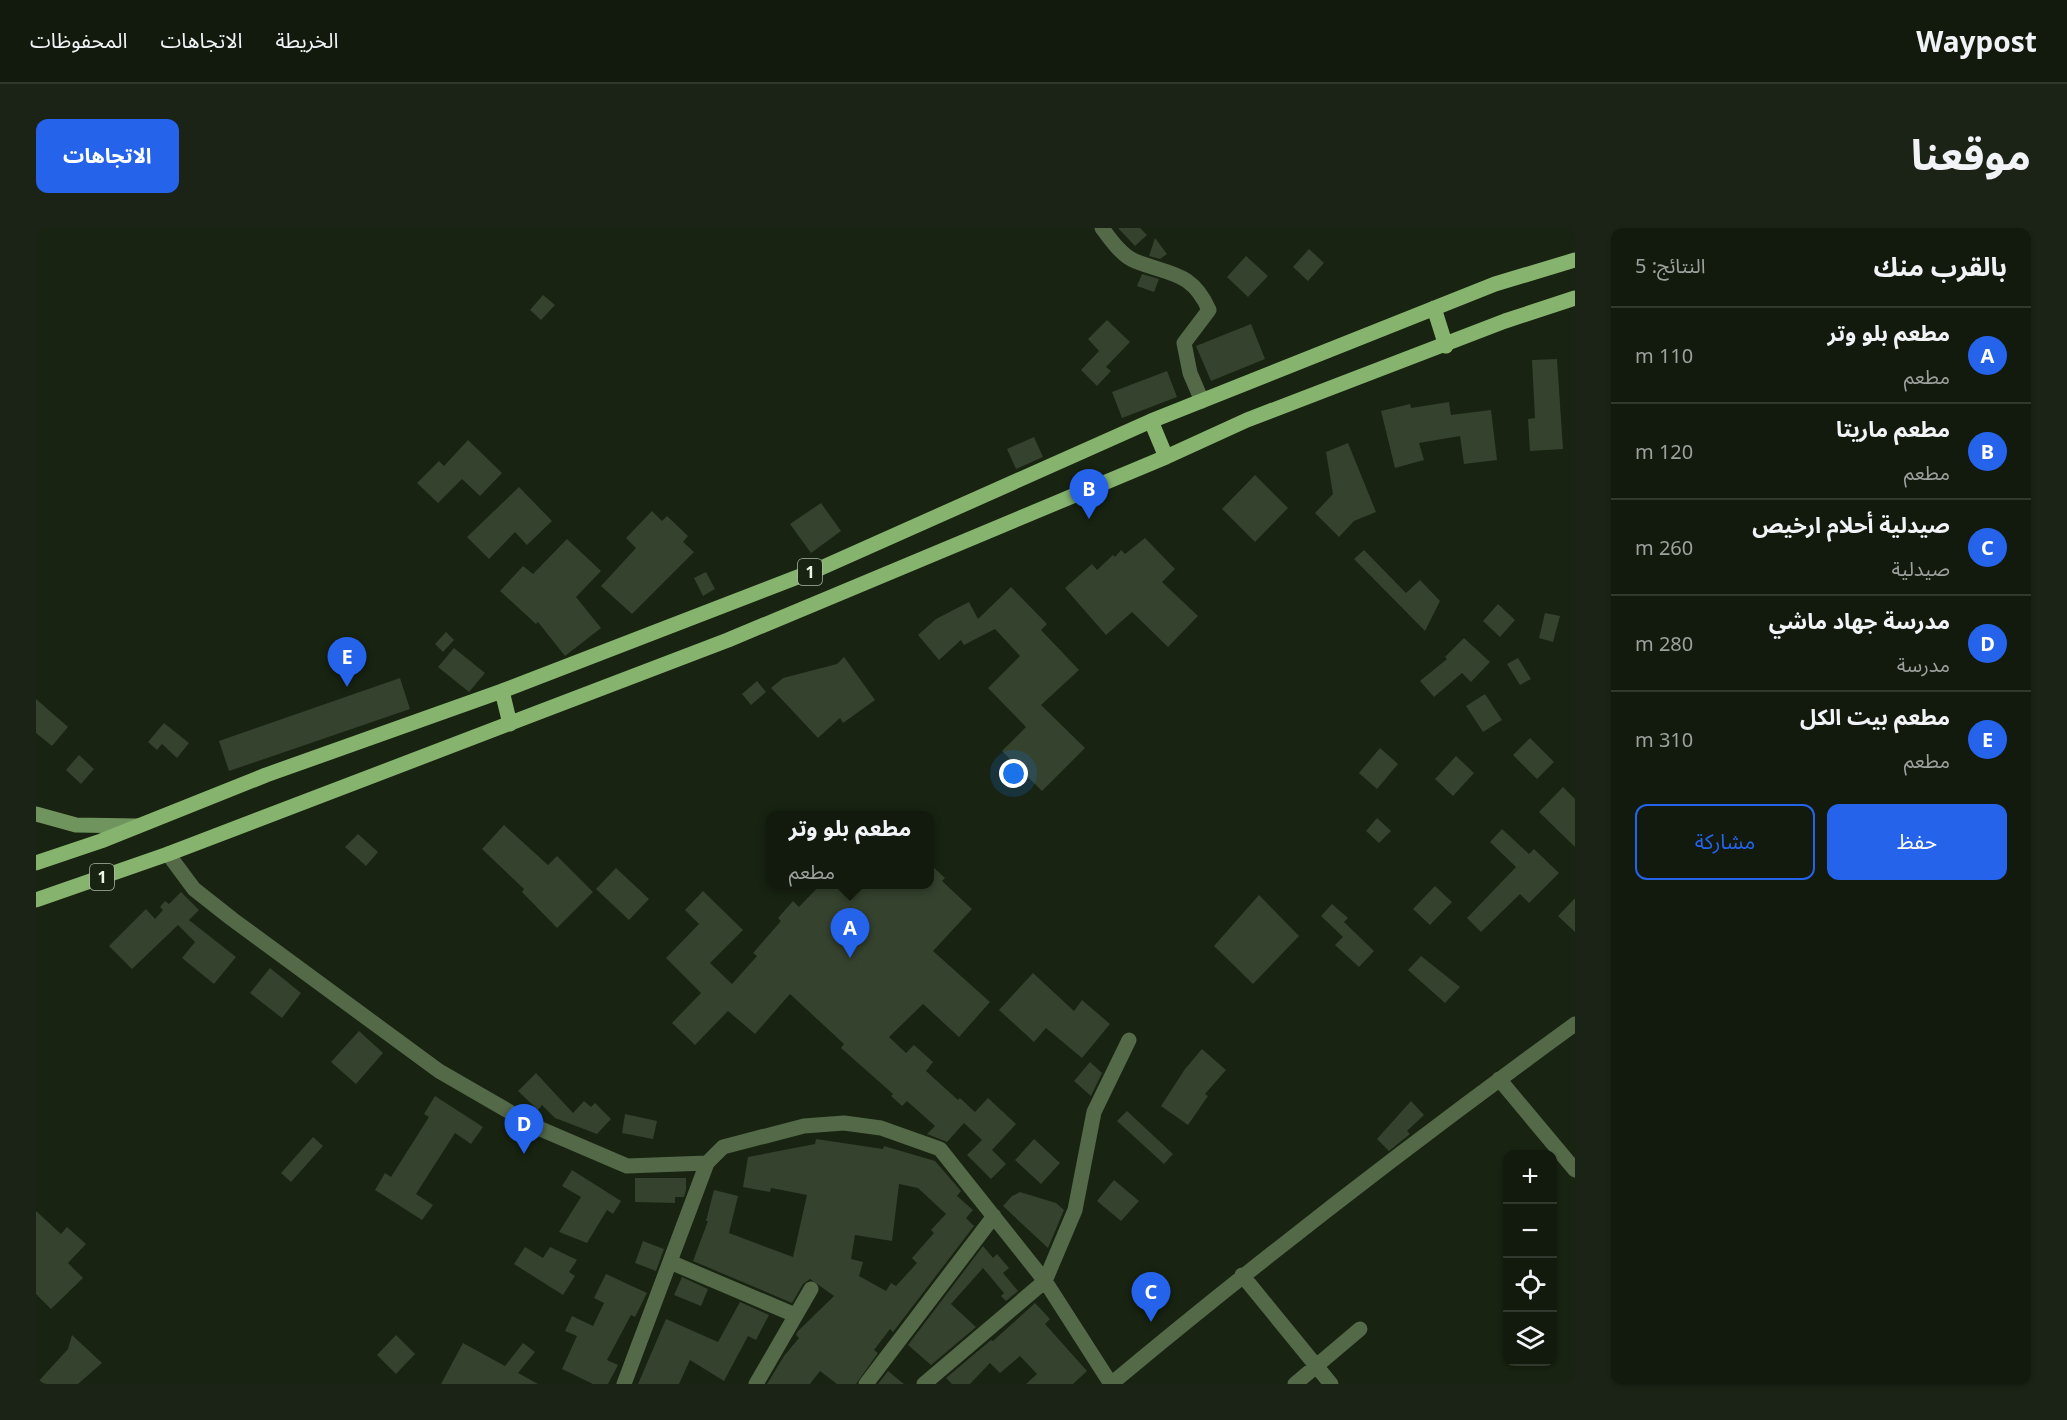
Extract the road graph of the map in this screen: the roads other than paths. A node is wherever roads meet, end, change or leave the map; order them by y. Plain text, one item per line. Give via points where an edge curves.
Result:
1 (1102, 228) edge
2 (1575, 260) edge
3 (1575, 298) edge
4 (1434, 308) junction
5 (1446, 346) junction
6 (1202, 401) junction
7 (1151, 421) junction
8 (1166, 457) junction
9 (502, 691) junction
10 (510, 724) junction
11 (36, 814) edge
12 (137, 826) junction
13 (168, 854) junction
14 (36, 862) edge
15 (36, 900) edge
16 (1575, 1024) edge
17 (1129, 1040) dead end
18 (1499, 1079) junction
19 (706, 1163) junction
20 (1575, 1170) edge
21 (994, 1216) junction
22 (670, 1262) junction
23 (1242, 1275) junction
24 (1045, 1281) junction
25 (811, 1289) dead end
26 (795, 1315) junction
27 (1360, 1329) dead end
28 (1315, 1367) junction
29 (624, 1384) edge
30 (756, 1384) edge
31 (866, 1384) edge
32 (924, 1384) edge
33 (1111, 1384) edge
34 (1295, 1384) edge
35 (1331, 1384) edge

1 - 6 street via 1133,260 1180,275 1201,292 1209,310 1184,343 1190,373
2 - 4 main road, 1
3 - 5 main road, 1
4 - 5 main road
4 - 6 main road, 1
5 - 8 main road, 1 via 1342,382
6 - 7 main road, 1
7 - 8 main road
7 - 9 main road, 1 via 821,568
8 - 10 main road, 1 via 728,640
9 - 10 main road
9 - 12 main road, 1 via 266,775
10 - 13 main road, 1
11 - 12 main road via 76,825
12 - 14 main road, 1
13 - 15 main road, 1
13 - 19 street via 194,889 232,919 439,1071 536,1127 627,1166
16 - 18 street
17 - 24 street via 1094,1112 1075,1210
18 - 20 street
18 - 23 street
19 - 21 street via 723,1147 804,1126 844,1123 881,1128 940,1149
19 - 22 street
21 - 24 street
21 - 31 street
22 - 26 street
22 - 29 street
23 - 28 street
23 - 33 street
24 - 32 street
24 - 33 street
25 - 26 street
26 - 30 street
27 - 28 street
28 - 34 street
28 - 35 street

